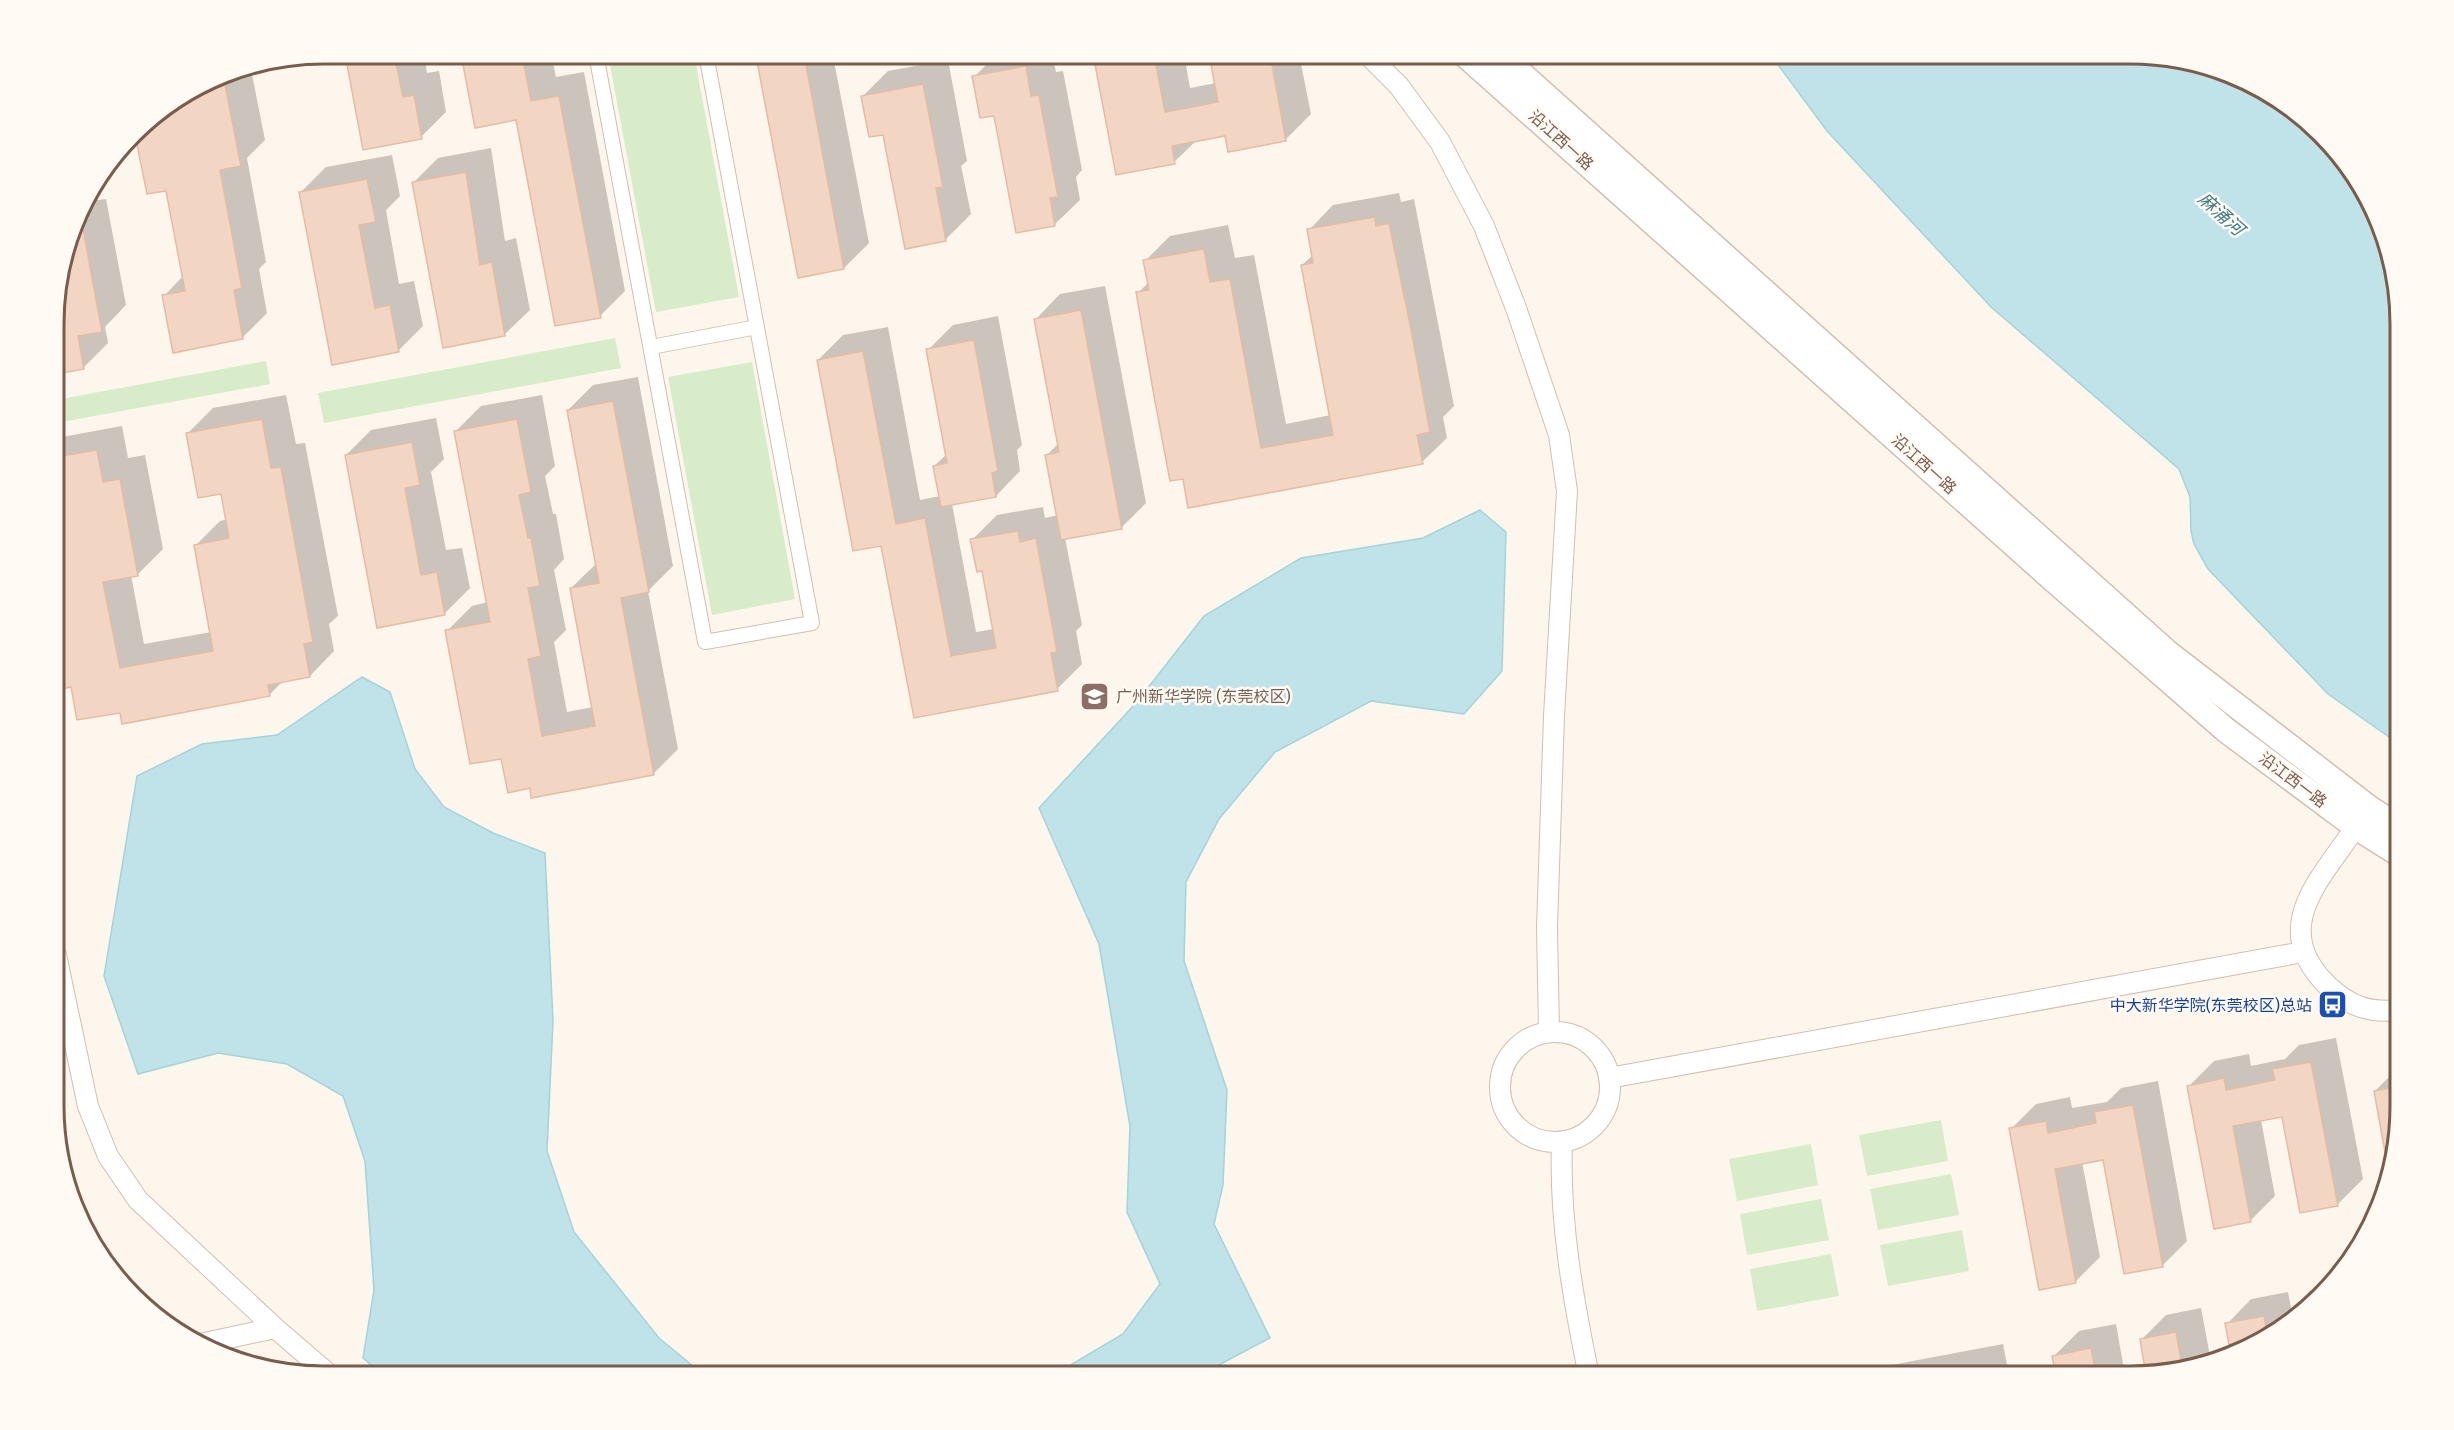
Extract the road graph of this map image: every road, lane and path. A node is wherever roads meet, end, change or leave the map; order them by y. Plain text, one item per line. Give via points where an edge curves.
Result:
1 (598, 64) edge
2 (708, 64) edge
3 (1377, 64) edge
4 (1475, 64) edge
5 (1510, 64) edge
6 (757, 327) junction
7 (651, 347) junction
8 (2362, 817) junction
9 (2390, 825) edge
10 (2390, 845) edge
11 (2303, 952) junction
12 (64, 993) edge
13 (2390, 1011) edge
14 (1549, 1032) junction
15 (1609, 1078) junction
16 (1562, 1142) junction
17 (275, 1328) junction
18 (214, 1341) edge
19 (319, 1366) edge
20 (1587, 1366) edge

1 - 7 street
2 - 6 street
3 - 14 street via 1399,86 1440,142 1484,226 1559,435 1567,491 1546,928
4 - 8 street, 沿江西一路 via 2227,731
5 - 8 street, 沿江西一路 via 2168,653
6 - 7 street
6 - 7 street via 812,623 705,642
8 - 9 street, 沿江西一路
8 - 10 street, 沿江西一路
8 - 11 street via 2309,897 2300,924
11 - 13 street via 2314,972 2352,1004 2377,1012
11 - 15 street
12 - 17 street via 88,1106 108,1156 138,1200
14 - 15 street via 1583,1039 1600,1056
14 - 16 street via 1537,1034 1516,1047 1503,1067 1500,1091 1515,1125 1537,1139
15 - 16 street via 1609,1097 1603,1114 1585,1133
16 - 20 street via 1560,1190
17 - 18 street
17 - 19 street

